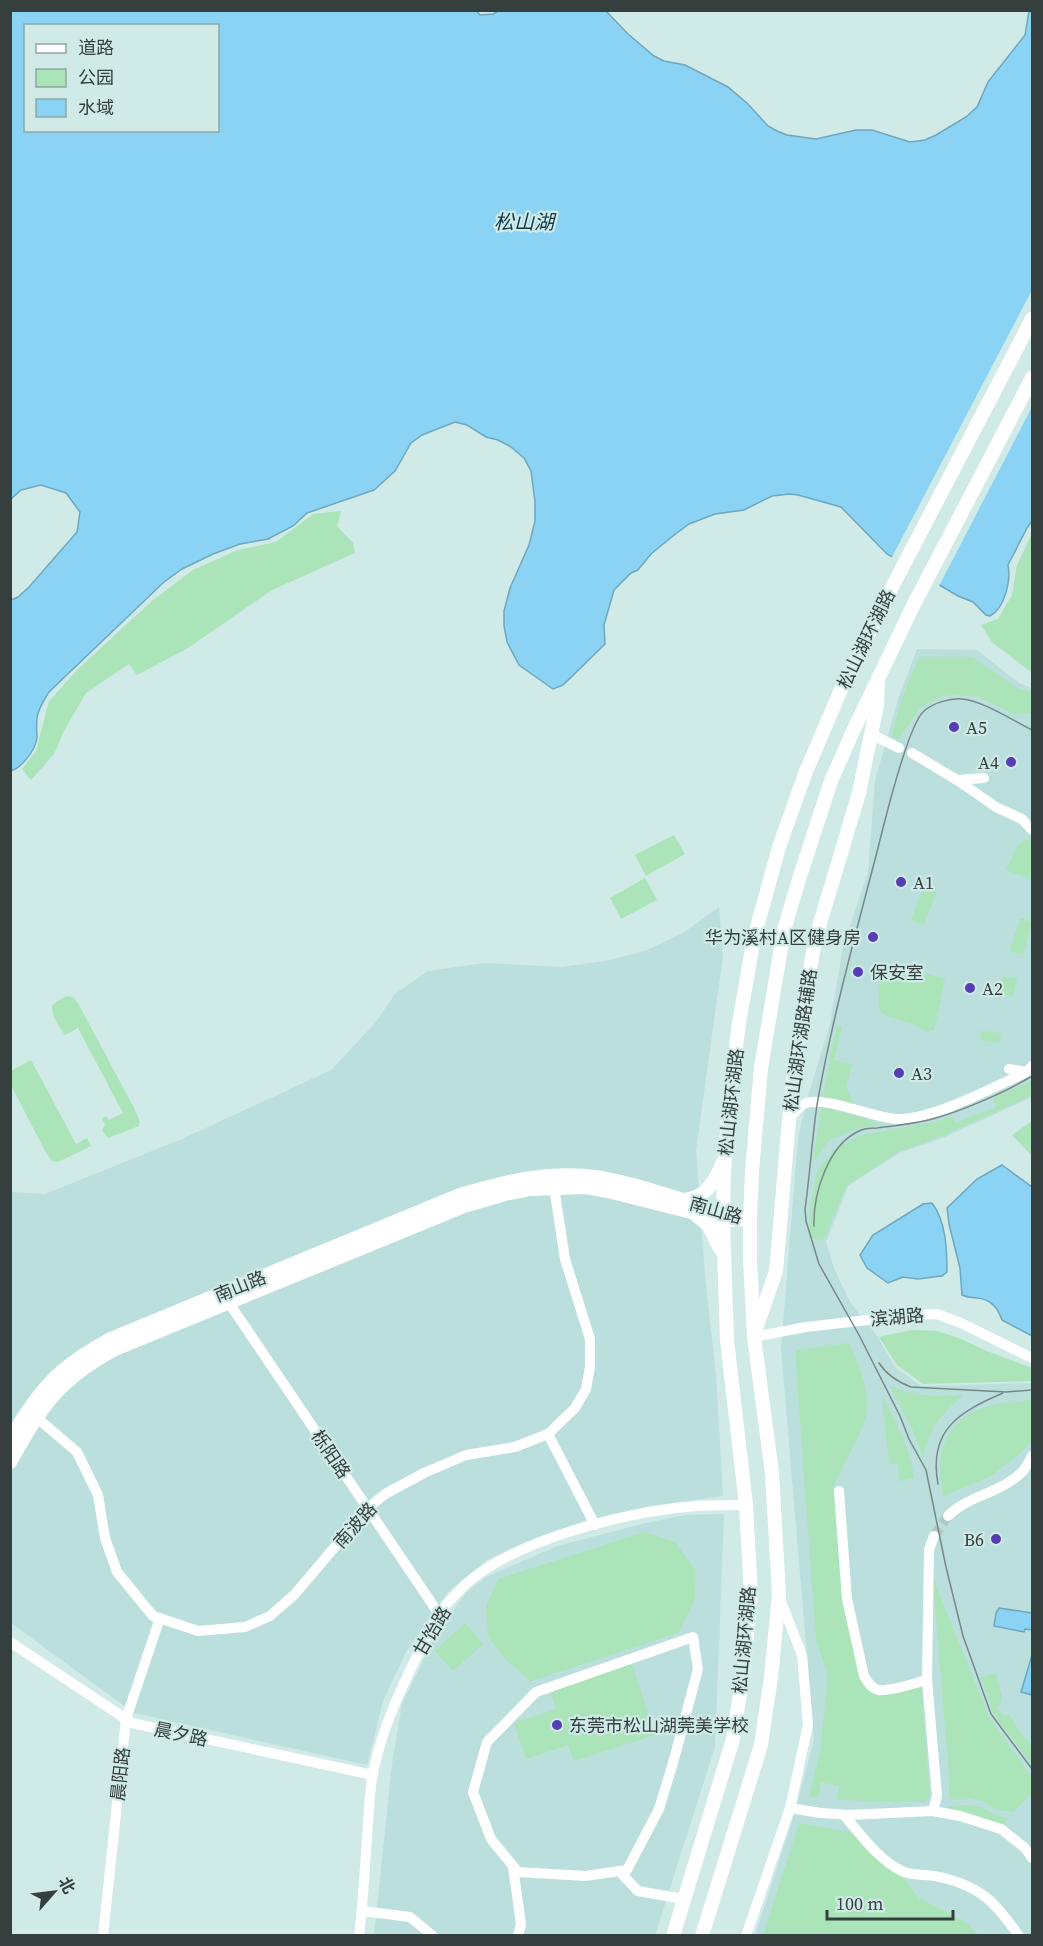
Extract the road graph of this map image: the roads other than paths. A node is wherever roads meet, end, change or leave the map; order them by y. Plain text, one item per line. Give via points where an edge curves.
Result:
1 (1032, 319) edge
2 (1032, 378) edge
3 (879, 675) junction
4 (871, 734) junction
5 (899, 748) dead end
6 (912, 753) dead end
7 (984, 778) dead end
8 (957, 780) junction
9 (1032, 830) edge
10 (1009, 1069) dead end
11 (1030, 1069) edge
12 (789, 1119) junction
13 (725, 1153) junction
14 (554, 1187) junction
15 (683, 1205) junction
16 (723, 1216) junction
17 (750, 1219) junction
18 (724, 1259) junction
19 (227, 1297) junction
20 (754, 1337) junction
21 (1032, 1358) edge
22 (36, 1417) junction
23 (548, 1434) junction
24 (10, 1440) edge
25 (1032, 1456) edge
26 (10, 1462) edge
27 (839, 1491) dead end
28 (746, 1505) junction
29 (368, 1508) junction
30 (948, 1516) tunnel mouth
31 (595, 1526) junction
32 (934, 1536) tunnel mouth
33 (779, 1596) junction
34 (439, 1614) junction
35 (160, 1618) junction
36 (10, 1642) edge
37 (927, 1680) junction
38 (126, 1719) junction
39 (373, 1775) junction
40 (790, 1808) junction
41 (933, 1811) junction
42 (844, 1815) junction
43 (1032, 1858) edge
44 (513, 1868) junction
45 (619, 1871) junction
46 (683, 1899) junction
47 (362, 1911) junction
48 (103, 1935) edge
49 (359, 1935) edge
50 (433, 1935) edge
51 (519, 1935) edge
52 (673, 1935) edge
53 (702, 1935) edge
54 (746, 1935) edge
55 (1019, 1935) edge

1 - 13 main road, 松山湖环湖路 via 889,593 813,754 779,847 754,938 739,1023
2 - 3 main road, 松山湖环湖路
3 - 4 main road, 松山湖环湖路辅路
3 - 17 main road, 松山湖环湖路 via 831,781 784,930 758,1086
4 - 5 street
4 - 12 main road, 松山湖环湖路辅路 via 854,814 815,940
6 - 8 street
7 - 8 street
8 - 9 street via 996,807 1022,819
10 - 11 street
11 - 12 street via 931,1113 899,1119 818,1102 806,1103
12 - 20 main road, 松山湖环湖路辅路 via 776,1271
13 - 15 main road via 708,1189
13 - 16 main road, 松山湖环湖路
14 - 15 main road, 南山路 via 585,1187
14 - 19 main road, 南山路 via 505,1194 464,1206
14 - 23 street, 南波路 via 565,1259 590,1339 590,1367 586,1389 575,1408
15 - 16 main road, 南山路
15 - 18 main road via 709,1226
15 - 19 main road, 南山路 via 611,1180 585,1176 502,1183 460,1195
16 - 17 main road, 南山路
16 - 18 main road, 松山湖环湖路
17 - 20 main road, 松山湖环湖路
18 - 28 main road, 松山湖环湖路 via 727,1340
19 - 22 main road, 南山路 via 89,1364 57,1390
19 - 24 main road, 南山路 via 111,1339 83,1354 49,1382
19 - 29 street, 栎阳路
20 - 21 street, 滨湖路 via 806,1327 937,1314
20 - 33 main road, 松山湖环湖路 via 772,1473
22 - 26 main road, 南山路
22 - 35 street, 南波路 via 77,1452 98,1495 105,1538 117,1572 153,1616
23 - 29 street, 南波路 via 515,1448 466,1455 385,1494
23 - 31 street
25 - 30 street via 1012,1483 957,1507
27 - 37 street via 847,1599 864,1676 878,1690
28 - 31 street, 甘饴路 via 657,1511
28 - 46 main road, 松山湖环湖路 via 751,1595 733,1739
29 - 34 street, 栎阳路
29 - 35 street, 南波路 via 294,1595 270,1616 245,1627 198,1631
31 - 34 street, 甘饴路 via 540,1543 491,1567 466,1584
32 - 37 street via 929,1550
33 - 40 street via 802,1655 808,1725
33 - 53 main road, 松山湖环湖路 via 761,1745
34 - 39 street, 甘饴路 via 393,1708
35 - 38 street, 晨阳路
36 - 38 street, 晨夕路
37 - 41 street via 937,1796
38 - 39 street, 晨夕路
38 - 48 street, 晨阳路
39 - 47 street, 甘饴路
40 - 42 street
40 - 54 street
41 - 42 street
41 - 43 street via 1001,1829
42 - 55 street via 888,1862 904,1872 940,1877 982,1893
44 - 45 street via 518,1872 585,1876
44 - 45 street via 491,1839 473,1792 487,1742 536,1692 693,1637 698,1669 659,1809 627,1870
44 - 51 street
45 - 46 street via 638,1891
46 - 52 main road, 松山湖环湖路
47 - 49 street, 甘饴路
47 - 50 street via 410,1917

